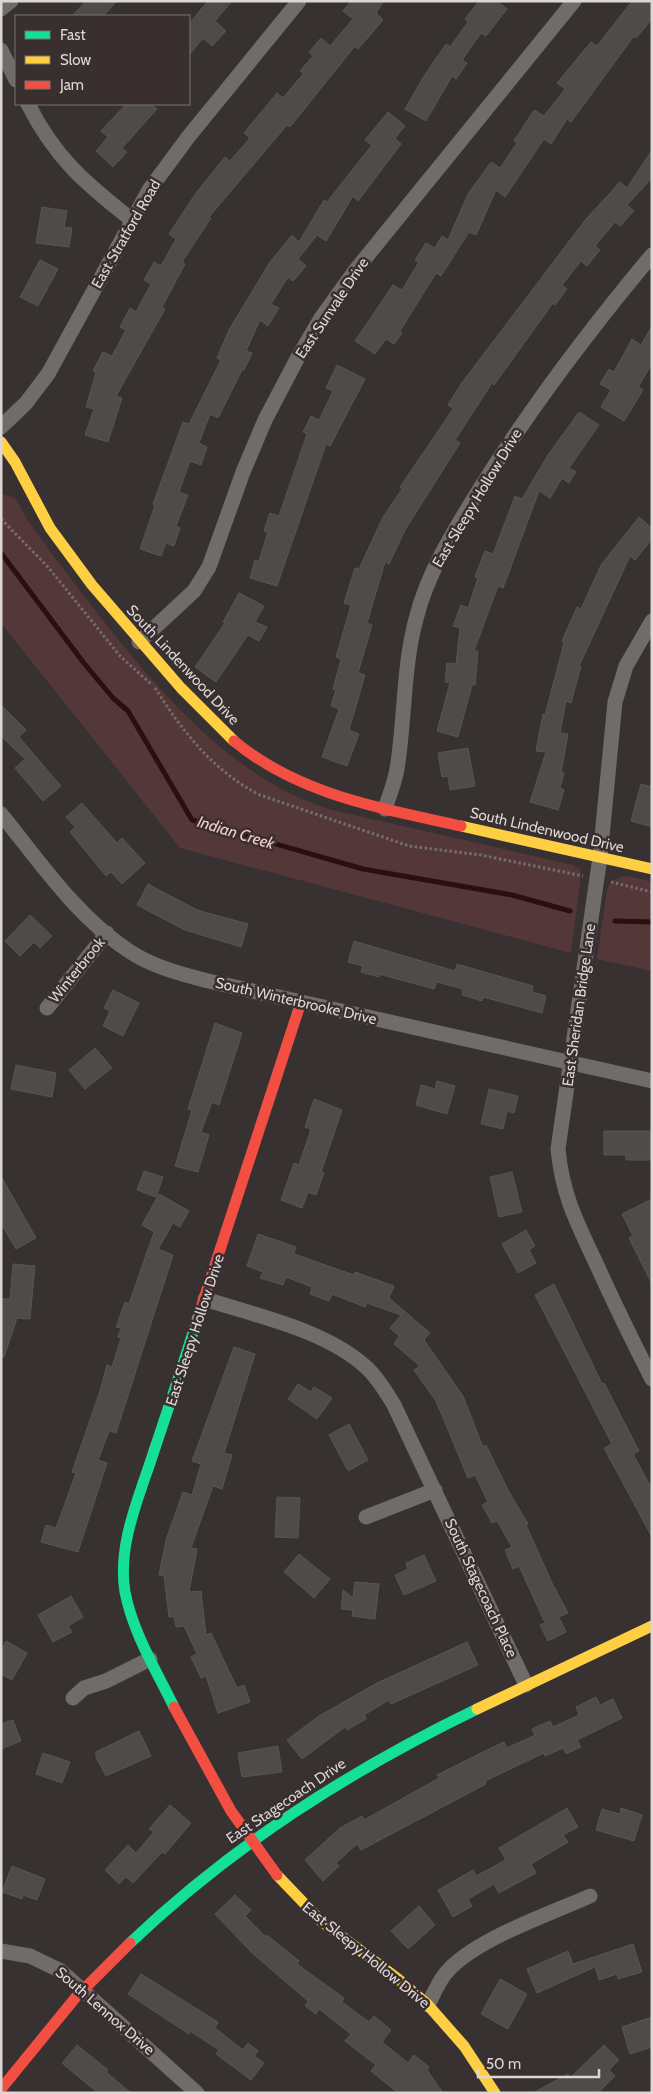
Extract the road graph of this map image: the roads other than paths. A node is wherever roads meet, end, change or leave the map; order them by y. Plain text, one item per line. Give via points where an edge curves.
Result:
1 (11, 1) edge
2 (299, 1) edge
3 (574, 1) edge
4 (1, 9) edge
5 (1, 50) edge
6 (15, 78) edge
7 (29, 105) edge
8 (132, 220) junction
9 (652, 255) edge
10 (1, 427) edge
11 (1, 442) edge
12 (652, 621) edge
13 (139, 642) junction
14 (385, 809) junction
15 (1, 814) edge
16 (600, 857) junction
17 (652, 869) edge
18 (107, 933) junction
19 (301, 1002) junction
20 (47, 1008) dead end
21 (571, 1063) junction
22 (652, 1081) edge
23 (205, 1299) junction
24 (652, 1379) edge
25 (435, 1490) junction
26 (366, 1517) dead end
27 (652, 1626) edge
28 (150, 1659) junction
29 (526, 1685) junction
30 (73, 1698) dead end
31 (251, 1840) junction
32 (590, 1896) dead end
33 (1, 1951) edge
34 (84, 1991) junction
35 (428, 2005) junction
36 (1, 2089) edge
37 (197, 2093) edge
38 (495, 2093) edge

1 - 4 street
2 - 8 street, East Stratford Road via 184,144 149,190
3 - 13 street, East Sunvale Drive via 354,272 321,318 265,420 209,567 194,591
5 - 6 street
7 - 8 street via 60,156 84,182
8 - 10 street, East Stratford Road via 48,374 26,403
9 - 14 street, East Sleepy Hollow Drive via 604,313 510,442 454,531 428,581 416,619 397,771
11 - 13 street, South Lindenwood Drive via 14,459 49,526
12 - 16 street, East Sheridan Bridge Lane via 626,666 615,702
13 - 14 street, South Lindenwood Drive via 210,719 269,766 312,788
14 - 16 street, South Lindenwood Drive
15 - 18 street, South Winterbrooke Drive via 88,918
16 - 17 street, South Lindenwood Drive
16 - 21 street, East Sheridan Bridge Lane
18 - 19 street, South Winterbrooke Drive via 130,952 174,972
18 - 20 street, Winterbrook
19 - 21 street, South Winterbrooke Drive
19 - 23 street, East Sleepy Hollow Drive
21 - 22 street, South Winterbrooke Drive
21 - 24 street, East Sheridan Bridge Lane via 558,1148 561,1177 568,1201 620,1318
23 - 25 street, South Stagecoach Place via 328,1341 362,1364 382,1385 394,1405
23 - 28 street, East Sleepy Hollow Drive via 130,1526 124,1560 125,1591
25 - 26 street
25 - 29 street, South Stagecoach Place
27 - 29 street, East Stagecoach Drive
28 - 30 street via 84,1688
28 - 31 street, East Sleepy Hollow Drive via 217,1791
29 - 31 street, East Stagecoach Drive via 352,1774
31 - 34 street, East Stagecoach Drive via 152,1921
31 - 35 street, East Sleepy Hollow Drive via 310,1912
32 - 35 street via 495,1938 466,1956 445,1974
33 - 34 street, South Lennox Drive via 8,1950 44,1961 61,1970
34 - 36 street, East Stagecoach Drive
34 - 37 street, South Lennox Drive
35 - 38 street, East Sleepy Hollow Drive via 454,2031

